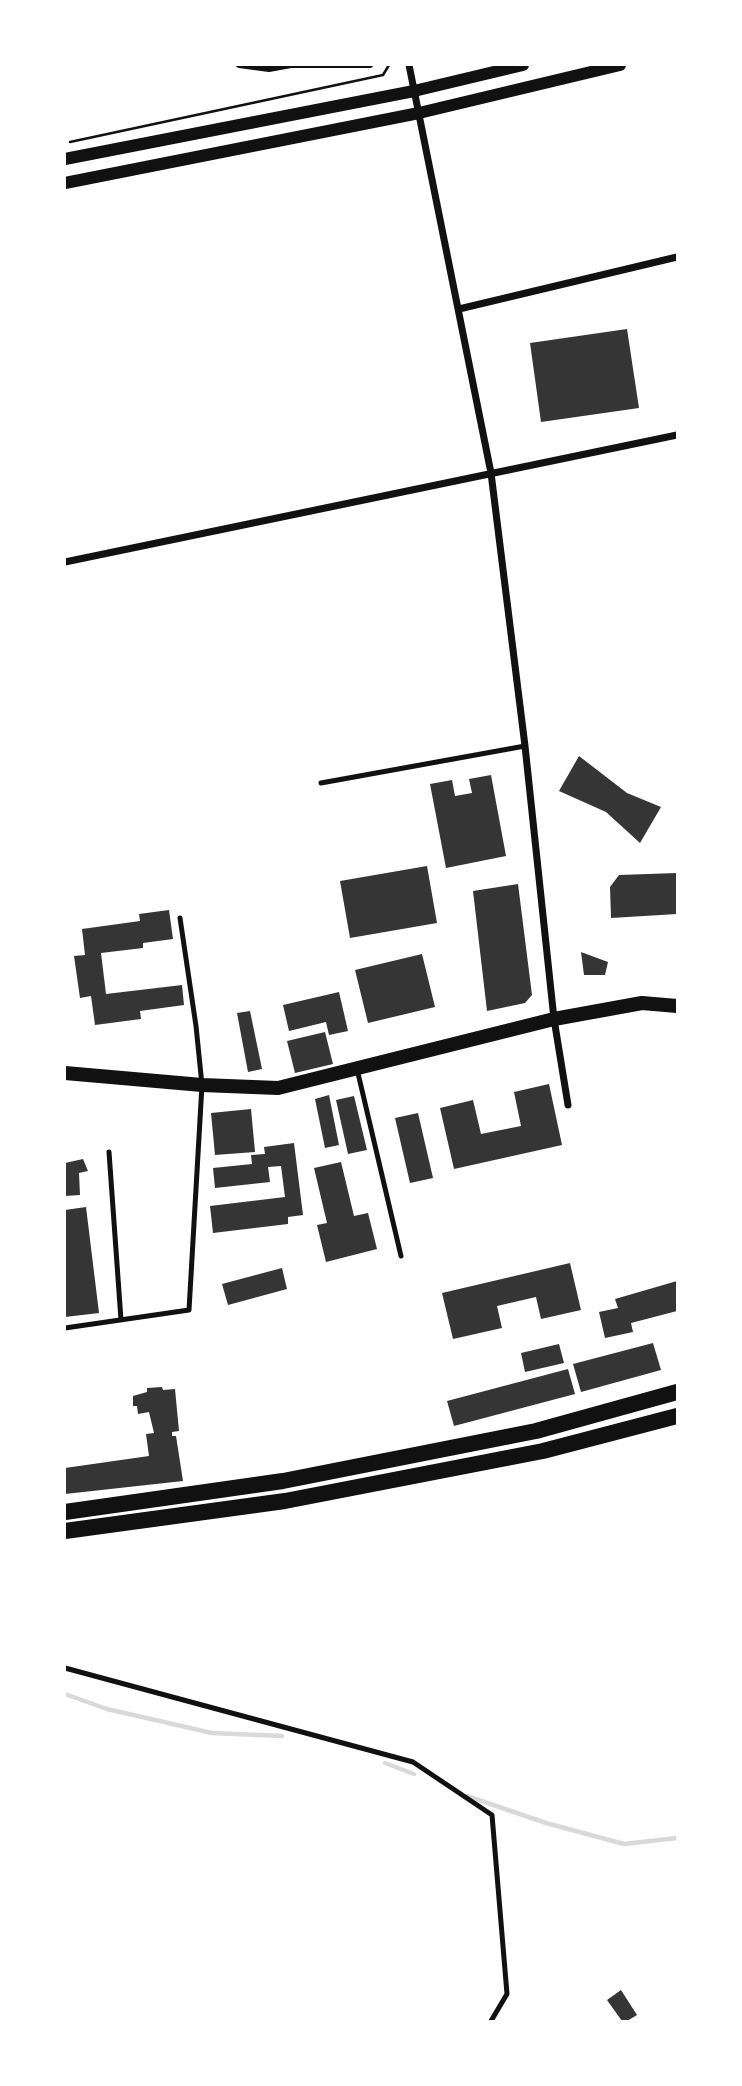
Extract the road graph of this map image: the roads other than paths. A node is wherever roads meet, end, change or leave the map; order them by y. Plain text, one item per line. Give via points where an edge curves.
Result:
1 (239, 65) edge
2 (370, 65) edge
3 (409, 65) edge
4 (523, 65) edge
5 (620, 65) edge
6 (414, 91) junction
7 (419, 113) junction
8 (65, 159) edge
9 (65, 183) edge
10 (677, 257) edge
11 (459, 309) junction
12 (677, 435) edge
13 (491, 473) junction
14 (65, 562) edge
15 (525, 746) junction
16 (321, 783) dead end
17 (180, 918) dead end
18 (677, 1006) edge
19 (554, 1019) junction
20 (357, 1069) junction
21 (65, 1073) edge
22 (202, 1084) junction
23 (568, 1105) dead end
24 (109, 1152) dead end
25 (401, 1256) dead end
26 (121, 1320) junction
27 (65, 1328) edge
28 (677, 1392) edge
29 (677, 1416) edge
30 (65, 1513) edge
31 (65, 1531) edge
32 (65, 1668) edge
33 (491, 2021) edge

1 - 2 street via 269,69
3 - 6 street
4 - 6 street
5 - 7 street
6 - 7 street
6 - 8 street
7 - 9 street
7 - 11 street
10 - 11 street
11 - 13 street
12 - 13 street
13 - 14 street
13 - 15 street
15 - 16 lane
15 - 19 street
17 - 22 lane
18 - 19 main road via 642,1003
19 - 20 main road
19 - 23 street
20 - 22 main road via 278,1088
20 - 25 lane
21 - 22 main road
22 - 26 lane via 190,1310
24 - 26 lane
26 - 27 lane
28 - 30 main road via 536,1432 283,1481
29 - 31 main road via 542,1451 285,1501
32 - 33 lane via 412,1762 492,1815 507,1994

